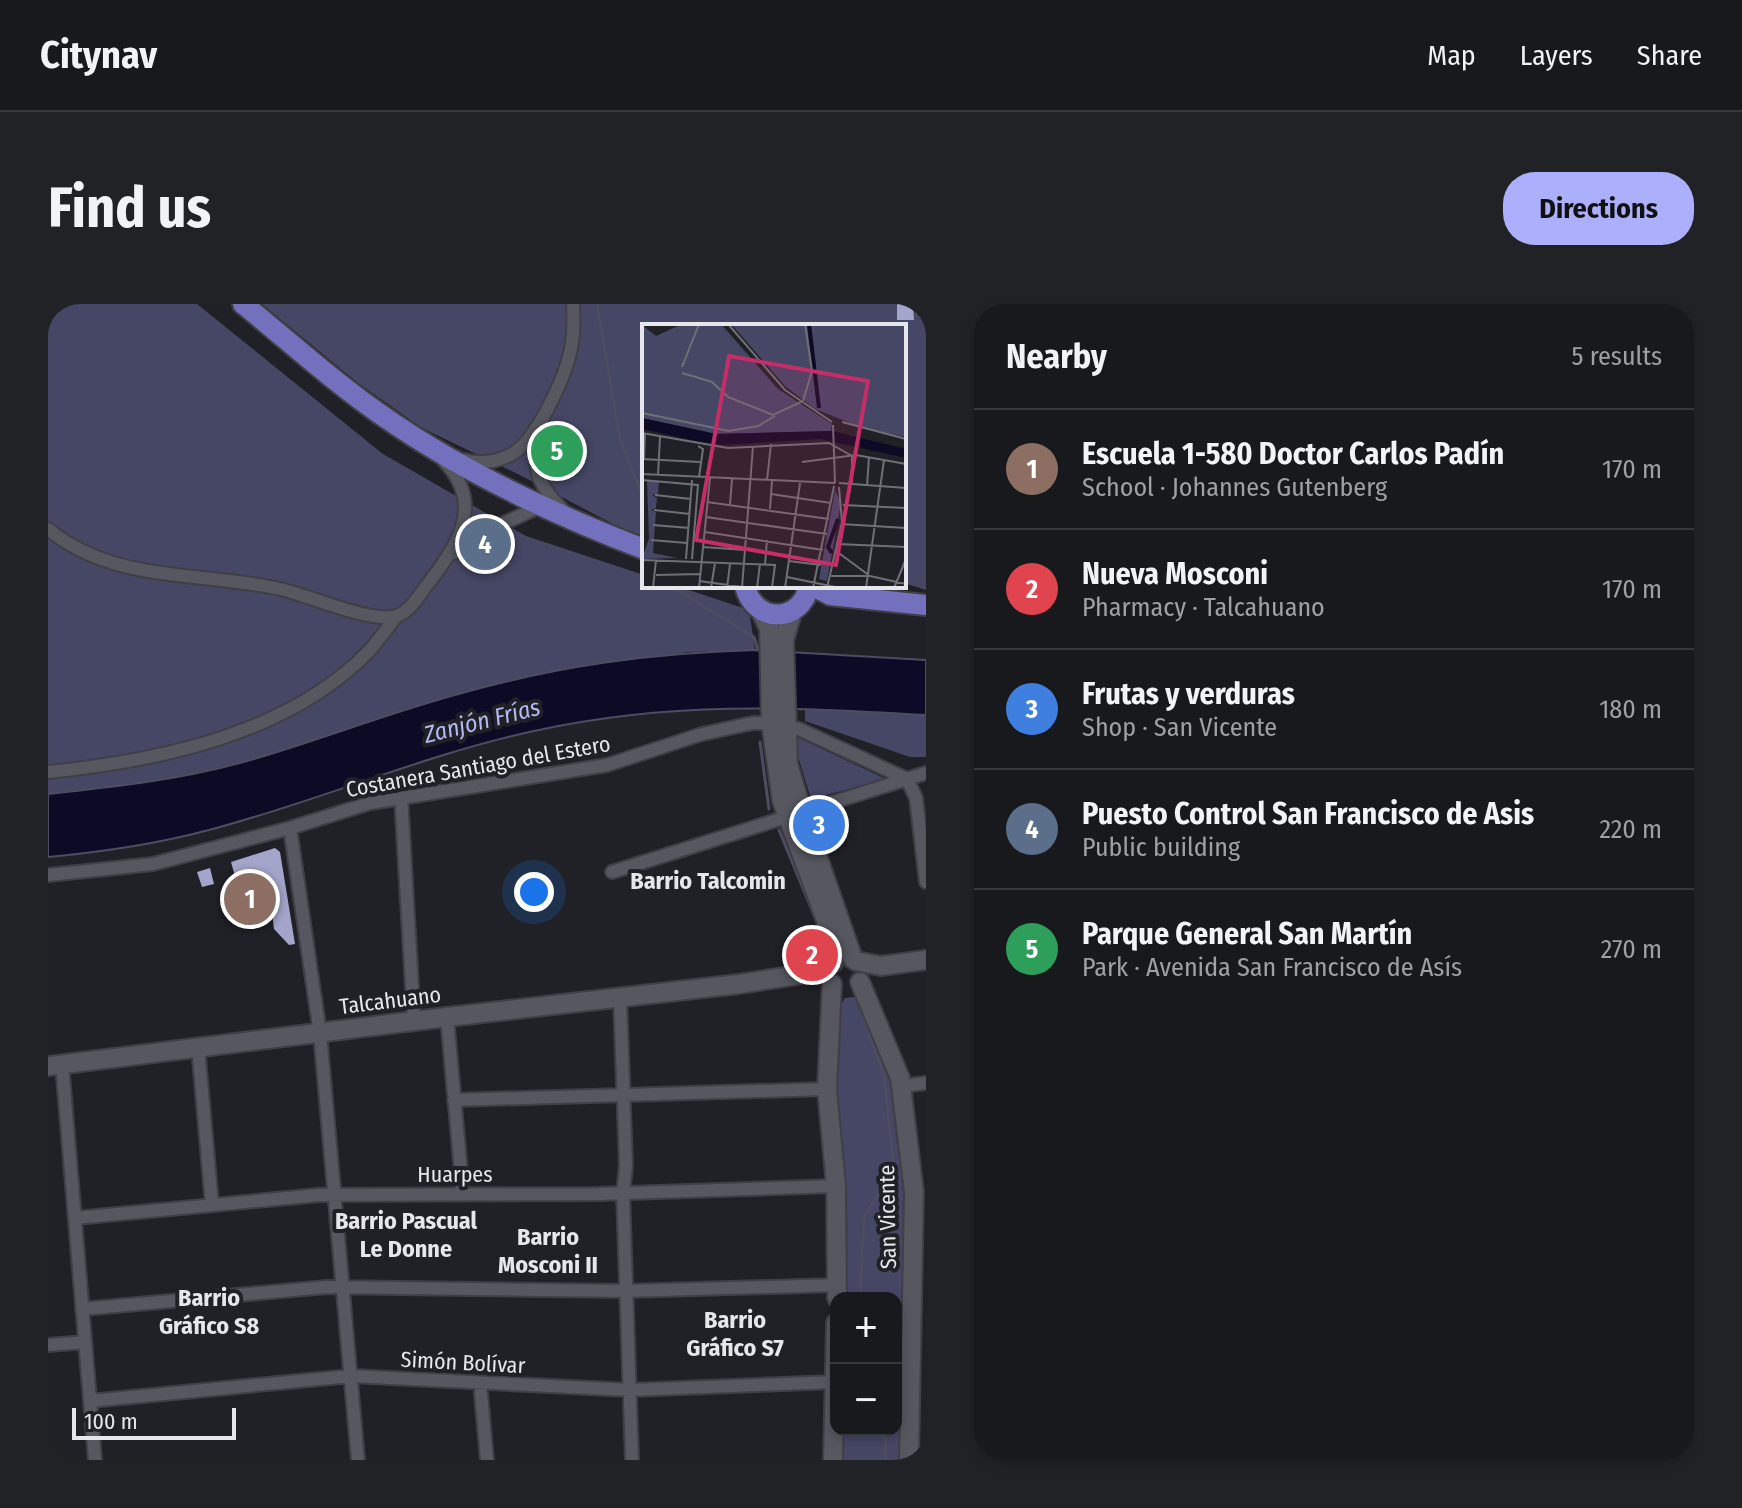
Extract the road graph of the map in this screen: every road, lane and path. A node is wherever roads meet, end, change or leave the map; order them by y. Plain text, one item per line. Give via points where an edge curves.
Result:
1 (243, 304) edge
2 (573, 304) edge
3 (547, 408) junction
4 (430, 447) junction
5 (541, 506) junction
6 (585, 526) junction
7 (48, 529) edge
8 (642, 548) edge
9 (448, 557) junction
10 (748, 594) edge
11 (804, 597) edge
12 (926, 605) edge
13 (396, 617) junction
14 (777, 651) junction
15 (778, 716) junction
16 (48, 772) edge
17 (926, 773) edge
18 (907, 779) junction
19 (401, 796) junction
20 (794, 814) junction
21 (290, 828) junction
22 (612, 872) dead end
23 (48, 875) edge
24 (926, 882) edge
25 (854, 960) junction
26 (926, 960) edge
27 (881, 966) junction
28 (832, 973) junction
29 (861, 981) junction
30 (620, 997) junction
31 (447, 1017) junction
32 (414, 1021) junction
33 (320, 1033) junction
34 (198, 1047) junction
35 (55, 1065) edge
36 (926, 1083) edge
37 (902, 1086) junction
38 (827, 1089) junction
39 (624, 1095) junction
40 (454, 1100) junction
41 (836, 1186) junction
42 (623, 1193) junction
43 (463, 1194) junction
44 (334, 1195) junction
45 (212, 1205) junction
46 (920, 1206) edge
47 (75, 1218) junction
48 (343, 1286) junction
49 (626, 1291) junction
50 (837, 1292) edge
51 (82, 1309) junction
52 (919, 1329) edge
53 (85, 1342) junction
54 (48, 1345) edge
55 (351, 1376) junction
56 (918, 1380) edge
57 (830, 1382) edge
58 (480, 1383) junction
59 (630, 1390) junction
60 (90, 1401) junction
61 (834, 1436) edge
62 (95, 1460) edge
63 (358, 1460) edge
64 (487, 1460) edge
65 (632, 1460) edge
66 (833, 1460) edge
67 (909, 1460) edge

1 - 4 main road via 361,401
2 - 3 street via 569,356
3 - 4 street via 525,442 497,459 474,462
3 - 6 street via 535,461 538,479 553,501
4 - 5 main road
4 - 9 street via 457,477 464,499 464,523
5 - 6 main road
5 - 9 street via 470,539
6 - 8 main road
7 - 13 street via 90,556 129,568 279,589
9 - 13 street
10 - 11 main road via 776,615
10 - 14 main road
11 - 12 main road
11 - 14 main road
13 - 16 street via 339,677 262,722 206,744 133,762
14 - 15 main road
15 - 18 street, Costanera Santiago del Estero
15 - 19 street, Costanera Santiago del Estero via 607,765
15 - 20 main road
17 - 18 street
18 - 20 street
18 - 24 street via 916,798
19 - 21 street, Costanera Santiago del Estero
19 - 32 street
20 - 22 street
20 - 25 main road
20 - 28 main road via 834,942
21 - 23 street, Costanera Santiago del Estero via 153,864
21 - 33 street
25 - 27 main road
25 - 28 main road via 842,957
25 - 29 main road via 862,970
26 - 27 main road
27 - 29 main road
28 - 29 main road via 836,988 847,991
28 - 30 main road, Talcahuano
28 - 38 main road
29 - 37 main road, San Vicente
30 - 31 main road, Talcahuano
30 - 39 street
31 - 32 main road, Talcahuano
31 - 40 street
32 - 33 main road, Talcahuano
33 - 34 main road, Talcahuano
33 - 44 street
34 - 35 main road, Talcahuano
34 - 45 street
35 - 47 street
36 - 37 street
37 - 46 main road, San Vicente
38 - 39 street
38 - 41 main road
39 - 40 street
39 - 42 street
40 - 43 street
41 - 42 street, Huarpes
41 - 50 main road
42 - 43 street, Huarpes
42 - 49 street
43 - 44 street, Huarpes
44 - 45 street, Huarpes
44 - 48 street
45 - 47 street, Huarpes
46 - 52 main road, San Vicente
47 - 51 street
48 - 49 street
48 - 51 street
48 - 55 street
49 - 50 street
49 - 59 street
51 - 53 street
52 - 56 main road, San Vicente
53 - 54 street
53 - 60 street
55 - 58 street, Simón Bolívar
55 - 60 street, Simón Bolívar
55 - 63 street
56 - 67 main road, San Vicente
57 - 59 street, Simón Bolívar
58 - 59 street, Simón Bolívar
58 - 64 street
59 - 65 street
60 - 62 street
61 - 66 main road

